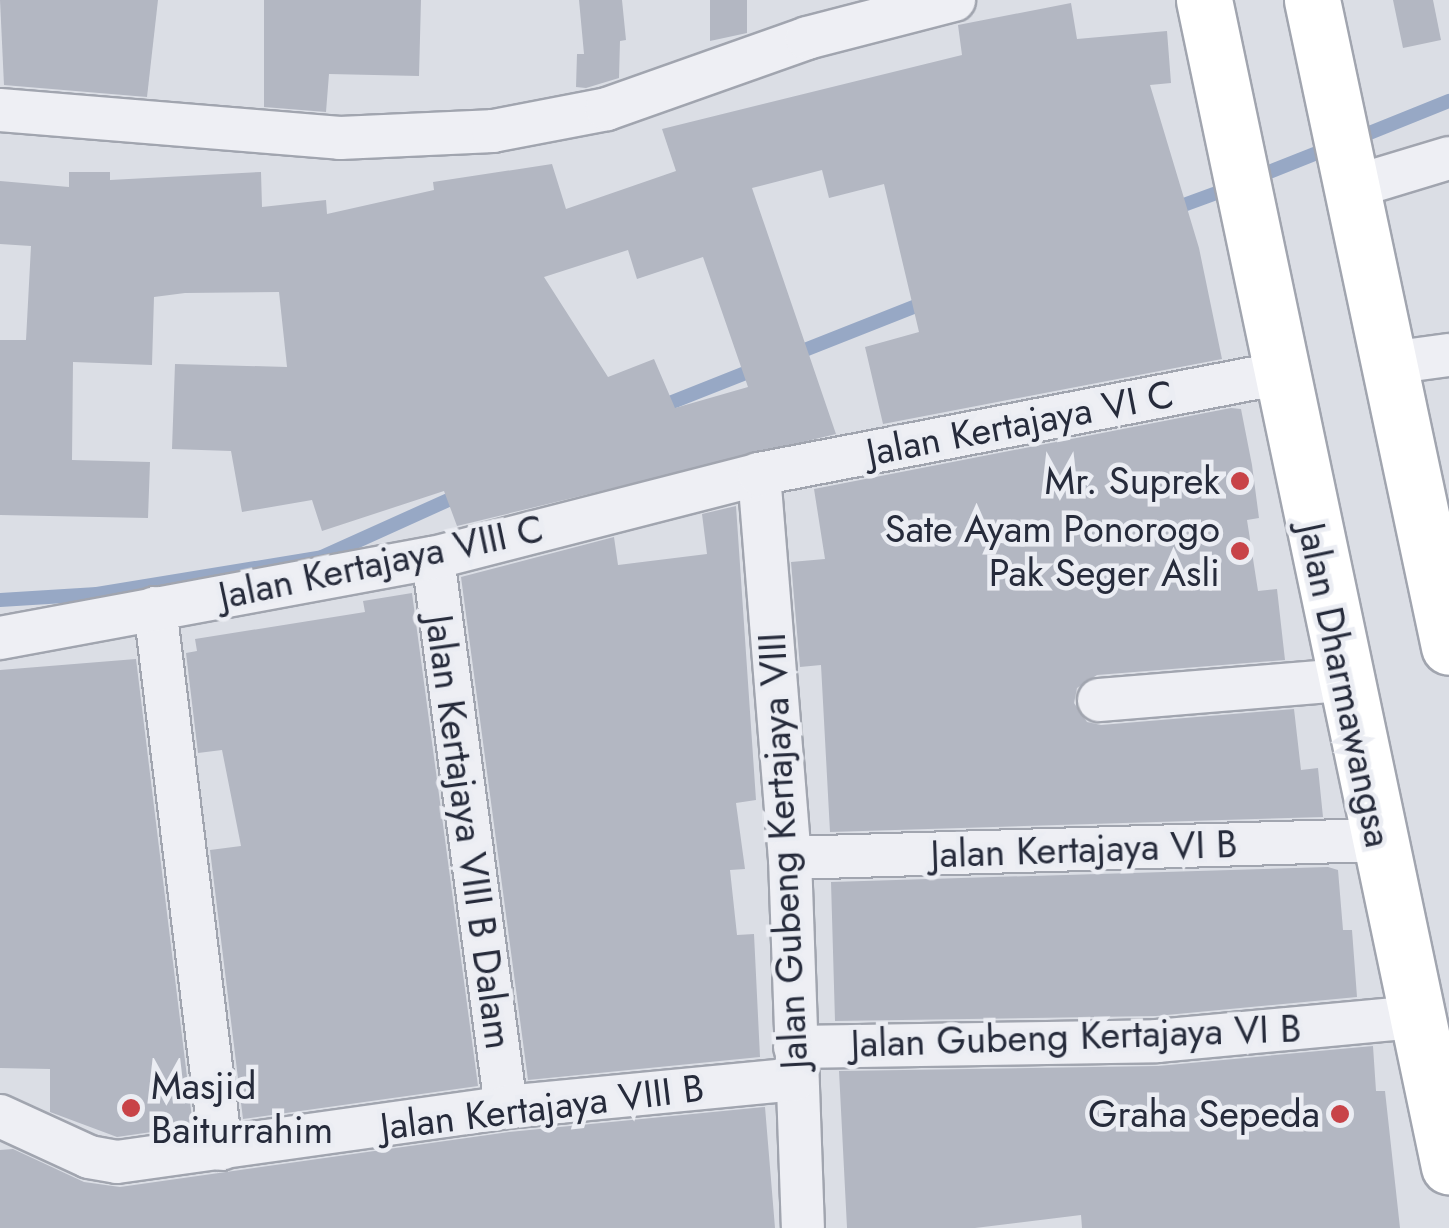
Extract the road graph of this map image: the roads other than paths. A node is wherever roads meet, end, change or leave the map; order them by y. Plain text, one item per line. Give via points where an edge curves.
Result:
1 (954, 0) edge
2 (1204, 0) edge
3 (1312, 0) edge
4 (0, 110) edge
5 (1346, 158) junction
6 (1449, 158) edge
7 (1449, 354) edge
8 (1390, 363) junction
9 (1281, 373) junction
10 (759, 474) junction
11 (433, 558) junction
12 (1441, 566) edge
13 (155, 608) junction
14 (0, 638) edge
15 (1449, 647) edge
16 (1344, 680) junction
17 (1099, 700) dead end
18 (1377, 840) junction
19 (790, 858) junction
20 (1416, 1018) junction
21 (795, 1063) junction
22 (506, 1106) junction
23 (0, 1116) edge
24 (221, 1149) junction
25 (1449, 1166) edge
26 (802, 1228) edge

1 - 4 street via 808,38 608,110 492,131 340,138
2 - 9 main road, Jalan Dharmawangsa
3 - 5 main road
5 - 6 street
5 - 8 main road
7 - 8 street
8 - 12 main road
9 - 10 street, Jalan Kertajaya VI C
9 - 16 main road, Jalan Dharmawangsa
10 - 11 street, Jalan Kertajaya VIII C
10 - 19 street, Jalan Gubeng Kertajaya VIII
11 - 13 street, Jalan Kertajaya VIII C
11 - 22 street, Jalan Kertajaya VIII B Dalam
12 - 15 main road
13 - 14 street, Jalan Kertajaya VIII C
13 - 24 street
16 - 17 street
16 - 18 main road, Jalan Dharmawangsa
18 - 19 street, Jalan Kertajaya VI B
18 - 20 main road, Jalan Dharmawangsa
19 - 21 street, Jalan Gubeng Kertajaya VIII
20 - 21 street, Jalan Gubeng Kertajaya VI B
20 - 25 main road, Jalan Dharmawangsa
21 - 22 street, Jalan Kertajaya VIII B
21 - 26 street, Jalan Gubeng Kertajaya VIII
22 - 24 street, Jalan Kertajaya VIII B
23 - 24 street, Jalan Kertajaya VIII B via 102,1162

